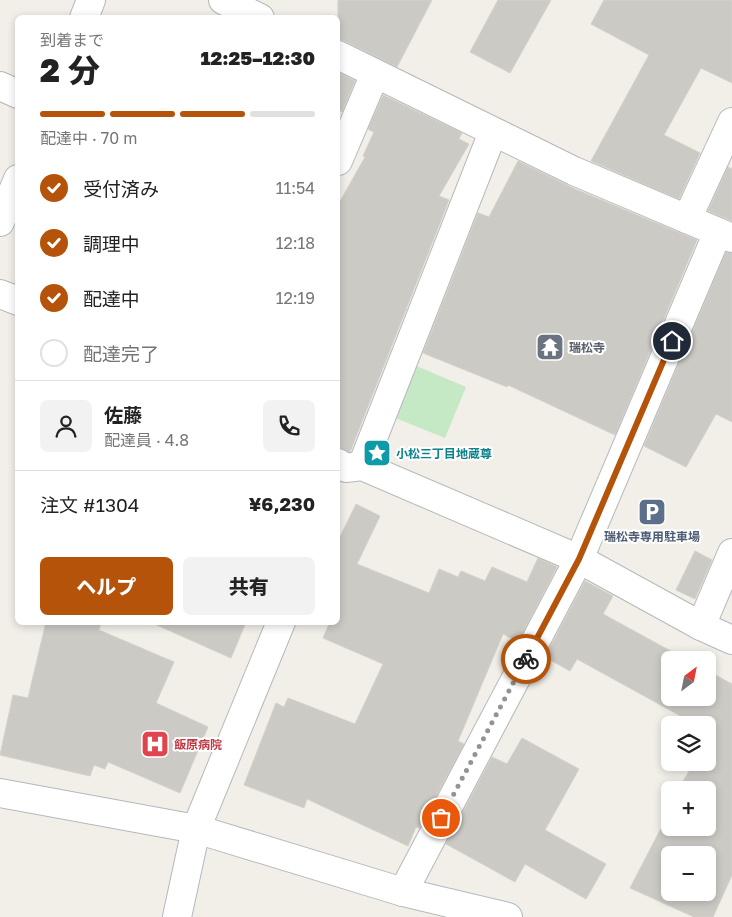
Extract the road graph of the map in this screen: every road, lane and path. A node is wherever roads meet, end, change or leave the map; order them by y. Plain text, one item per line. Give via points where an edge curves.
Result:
1 (91, 0) edge
2 (224, 0) edge
3 (85, 15) edge
4 (219, 15) edge
5 (254, 15) edge
6 (340, 56) edge
7 (376, 74) junction
8 (0, 86) edge
9 (15, 93) edge
10 (732, 122) edge
11 (493, 132) junction
12 (340, 156) edge
13 (15, 186) edge
14 (687, 219) junction
15 (0, 222) edge
16 (725, 235) edge
17 (0, 294) edge
18 (15, 300) edge
19 (346, 471) edge
20 (732, 553) edge
21 (579, 559) junction
22 (280, 625) edge
23 (701, 626) junction
24 (732, 640) edge
25 (0, 793) edge
26 (196, 830) junction
27 (402, 892) junction
28 (177, 917) edge
29 (508, 917) edge

1 - 3 street
2 - 4 street
2 - 5 street
6 - 7 street
7 - 11 street
7 - 12 street
8 - 9 street
10 - 14 street
11 - 14 street
11 - 19 street
13 - 15 street
14 - 16 street
16 - 21 street
17 - 18 street
19 - 21 street
20 - 23 street
21 - 23 street
21 - 27 street
22 - 26 street
23 - 24 street
25 - 26 street
26 - 27 street
26 - 28 street
27 - 29 street

